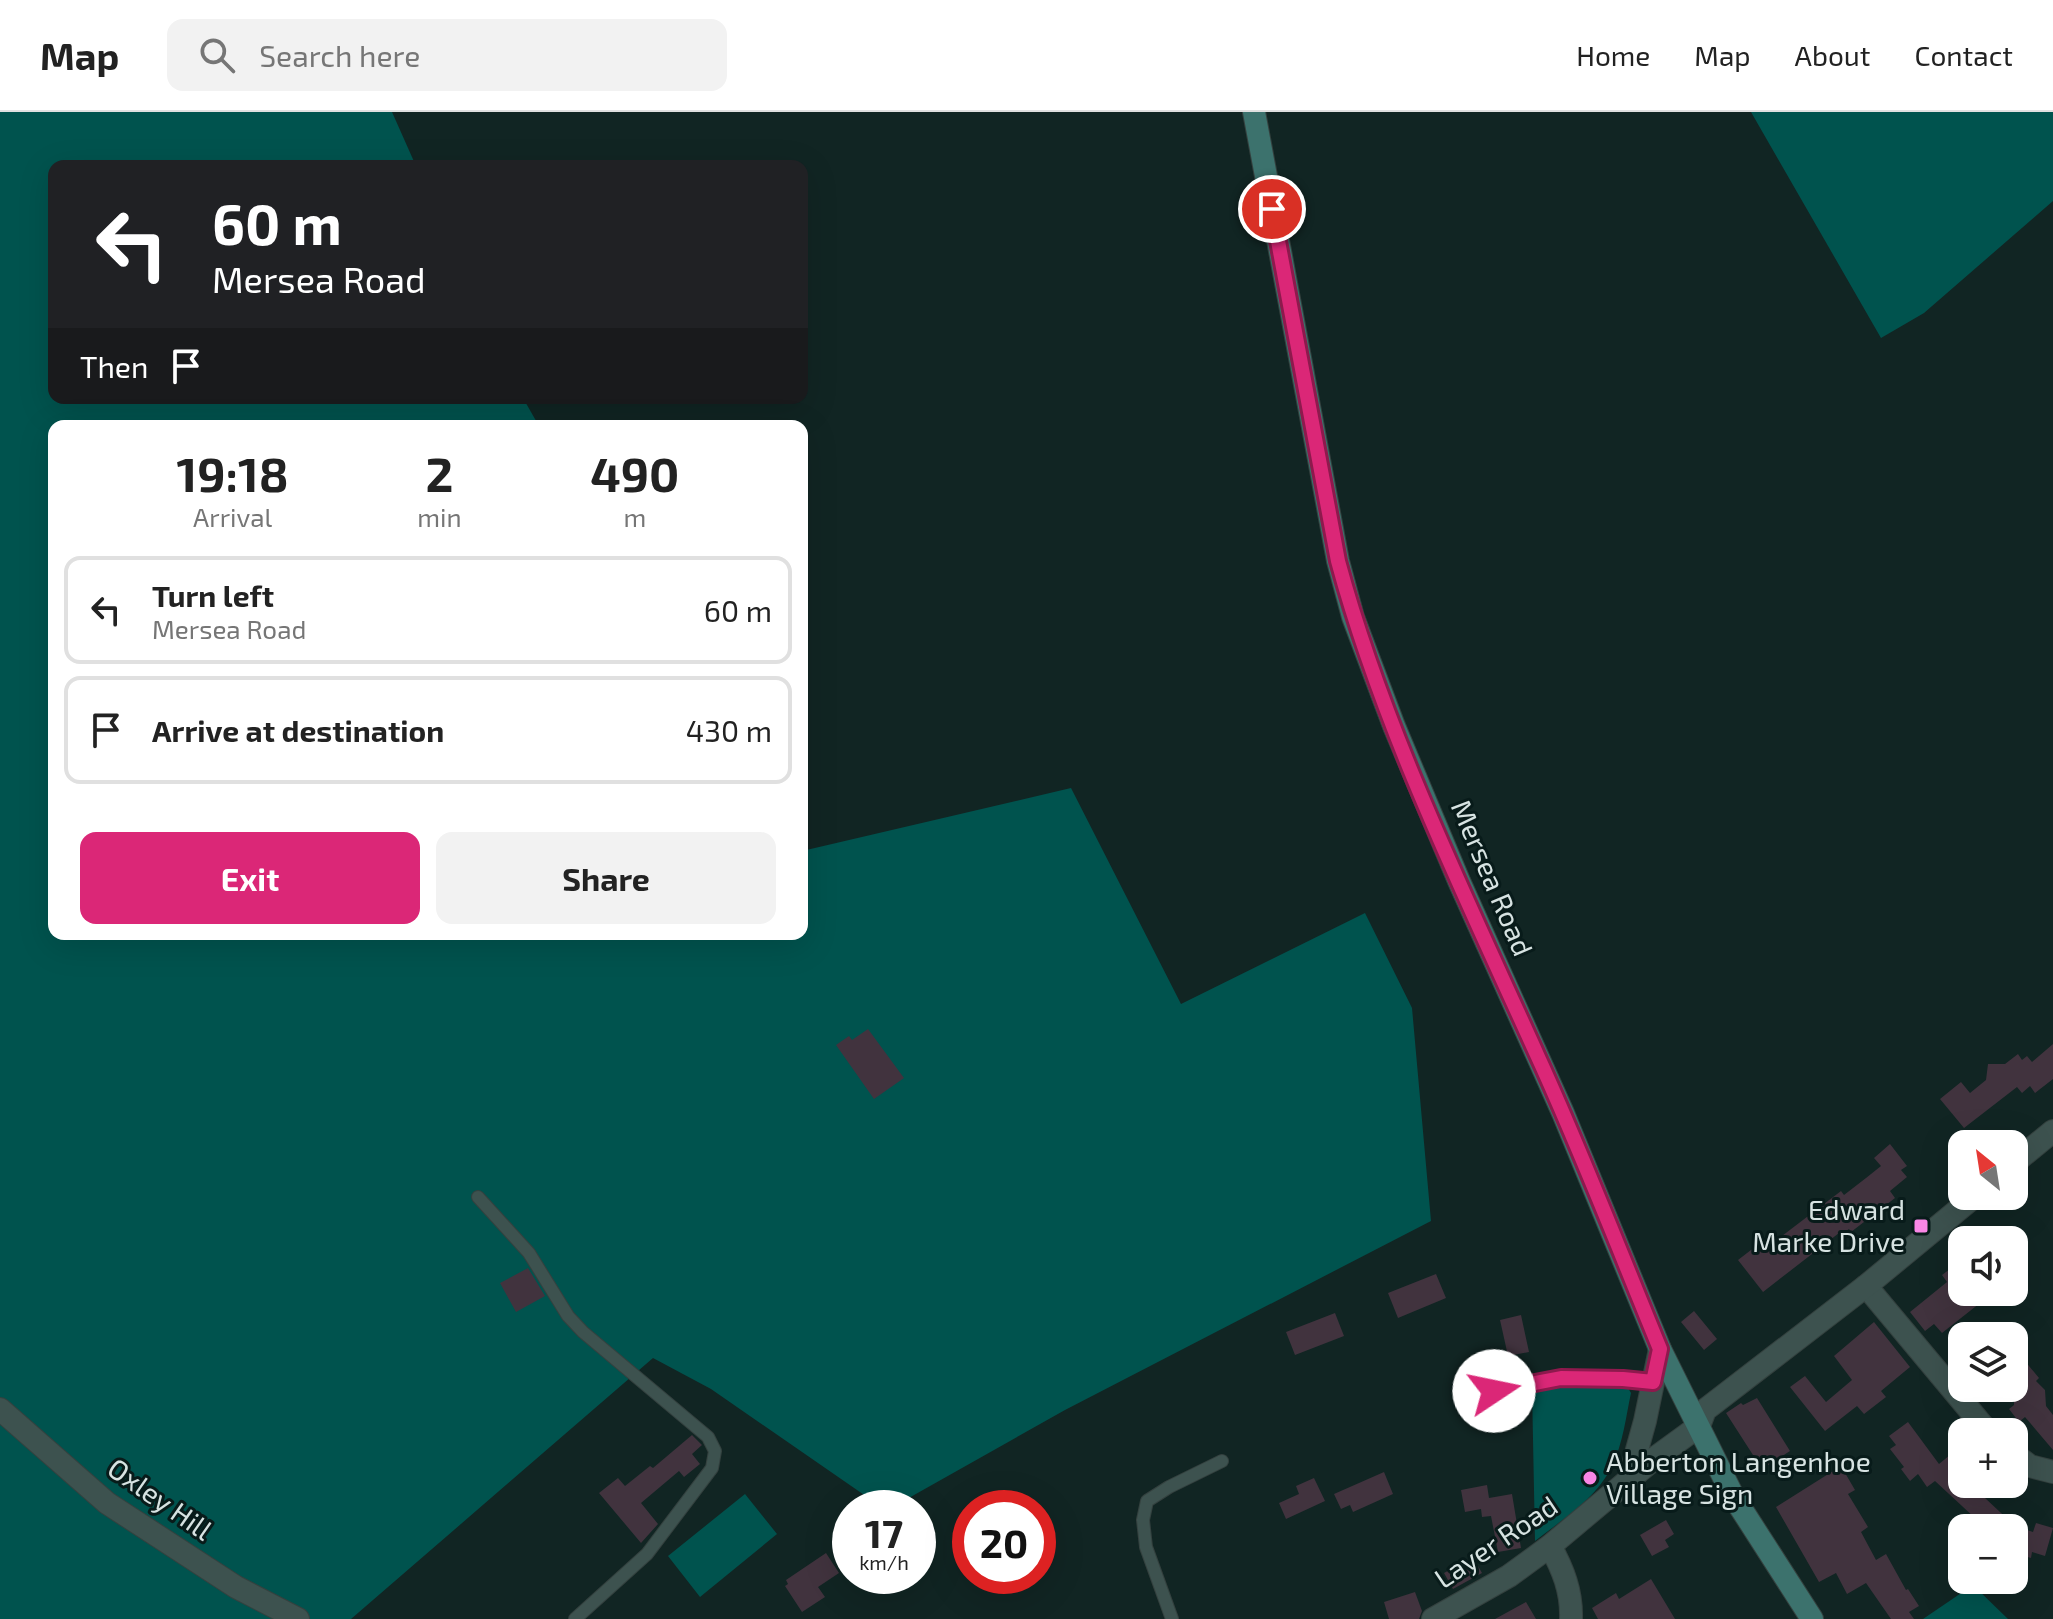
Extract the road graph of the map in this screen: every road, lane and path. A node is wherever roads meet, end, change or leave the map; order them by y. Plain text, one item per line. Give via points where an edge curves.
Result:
1 (1254, 112) edge
2 (2053, 1131) edge
3 (2028, 1152) edge
4 (478, 1197) dead end
5 (1958, 1210) edge
6 (1866, 1286) junction
7 (1660, 1349) junction
8 (1653, 1382) junction
9 (1494, 1391) dead end
10 (0, 1409) edge
11 (1976, 1418) edge
12 (1699, 1426) junction
13 (1222, 1461) dead end
14 (2028, 1464) edge
15 (2053, 1472) edge
16 (1628, 1482) junction
17 (1550, 1546) junction
18 (298, 1619) edge
19 (575, 1619) edge
20 (1172, 1619) edge
21 (1433, 1619) edge
22 (1571, 1619) edge
23 (1812, 1619) edge

1 - 7 main road, Mersea Road via 1353,617 1453,867
2 - 3 street
4 - 19 lane via 529,1253 576,1324 708,1437 715,1451 712,1468 647,1554
5 - 6 street, Layer Road
6 - 11 street
6 - 12 street, Layer Road via 1705,1410
7 - 8 street
7 - 12 main road, Mersea Road
8 - 9 lane via 1561,1378
8 - 16 street
10 - 18 street, Oxley Hill via 107,1503 236,1587
12 - 16 street, Layer Road
12 - 23 main road, Mersea Road via 1733,1496
13 - 20 lane via 1147,1501 1146,1547
14 - 15 street
16 - 17 street, Layer Road
17 - 21 street, Layer Road
17 - 22 street via 1562,1567

